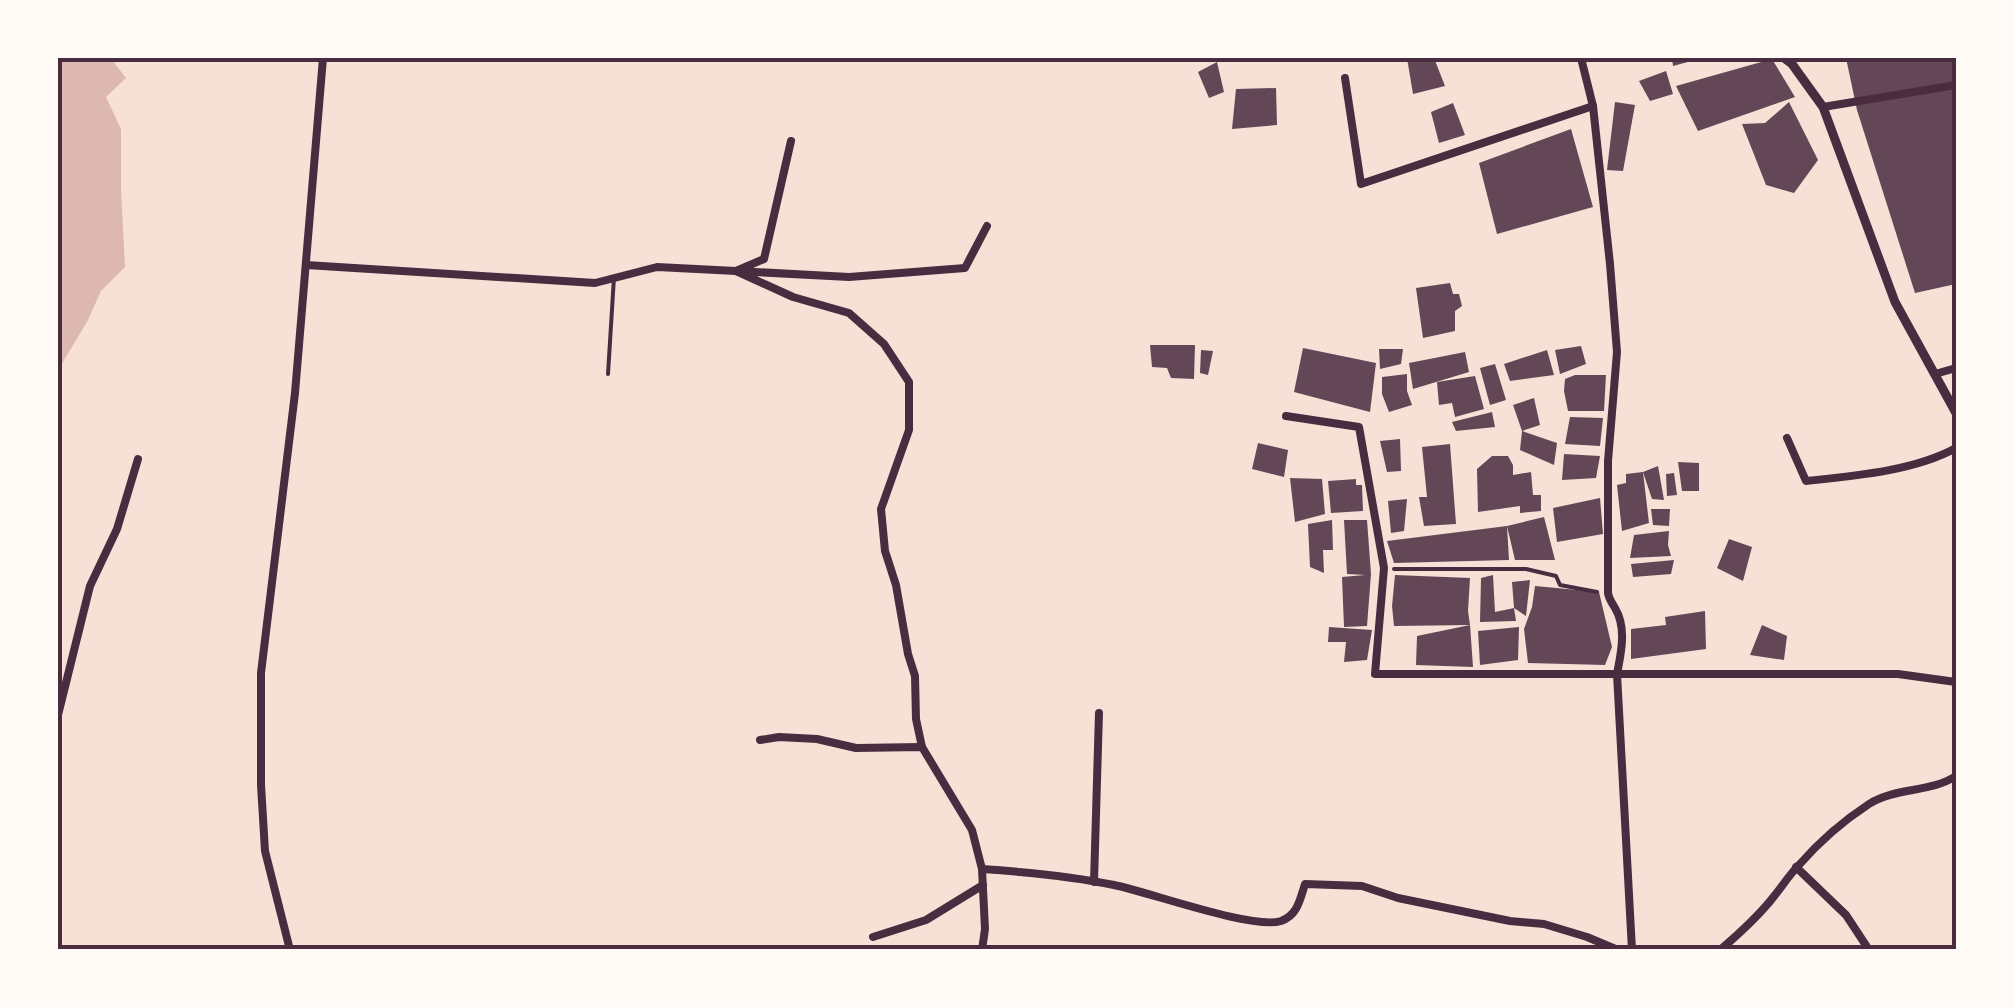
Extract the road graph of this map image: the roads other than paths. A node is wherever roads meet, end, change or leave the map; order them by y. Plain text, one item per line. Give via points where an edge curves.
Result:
1 (322, 58) edge
2 (1581, 58) edge
3 (1784, 58) edge
4 (1345, 78) dead end
5 (1956, 85) edge
6 (1593, 106) junction
7 (1822, 106) junction
8 (790, 141) dead end
9 (987, 226) dead end
10 (306, 265) junction
11 (736, 271) junction
12 (614, 278) junction
13 (1956, 368) edge
14 (608, 374) dead end
15 (1934, 374) junction
16 (1956, 413) edge
17 (1286, 416) dead end
18 (1787, 438) dead end
19 (1956, 448) edge
20 (138, 459) dead end
21 (1616, 674) junction
22 (1956, 682) edge
23 (1098, 713) dead end
24 (58, 715) edge
25 (760, 740) dead end
26 (922, 747) junction
27 (1956, 776) edge
28 (1796, 868) junction
29 (982, 869) junction
30 (1094, 882) junction
31 (983, 885) junction
32 (873, 937) dead end
33 (290, 950) edge
34 (982, 950) edge
35 (1618, 950) edge
36 (1632, 950) edge
37 (1720, 950) edge
38 (1870, 950) edge

1 - 10 street
2 - 6 street
3 - 7 street
4 - 6 street via 1361,184
5 - 7 street
6 - 21 street via 1616,352 1608,461 1608,594 1623,643
7 - 15 street via 1895,302
8 - 11 street via 764,259
9 - 11 street via 965,268 849,276
10 - 12 street via 595,283
10 - 33 street via 261,673 265,852
11 - 12 street via 657,268
11 - 26 street via 849,313 884,344 908,382 908,430 880,509 915,676
12 - 14 lane
13 - 15 street
15 - 16 street
17 - 21 street via 1360,427 1384,568 1375,674
18 - 19 street via 1806,481 1867,475
20 - 24 street via 117,529 90,586
21 - 22 street via 1898,674
21 - 36 street
23 - 30 street
25 - 26 street
26 - 29 street via 972,830
27 - 28 street via 1872,802
28 - 37 street
28 - 38 street via 1846,915
29 - 30 street
29 - 31 street
30 - 35 street via 1272,923 1297,910 1305,884 1362,886 1544,924
31 - 32 street via 926,920
31 - 34 street

